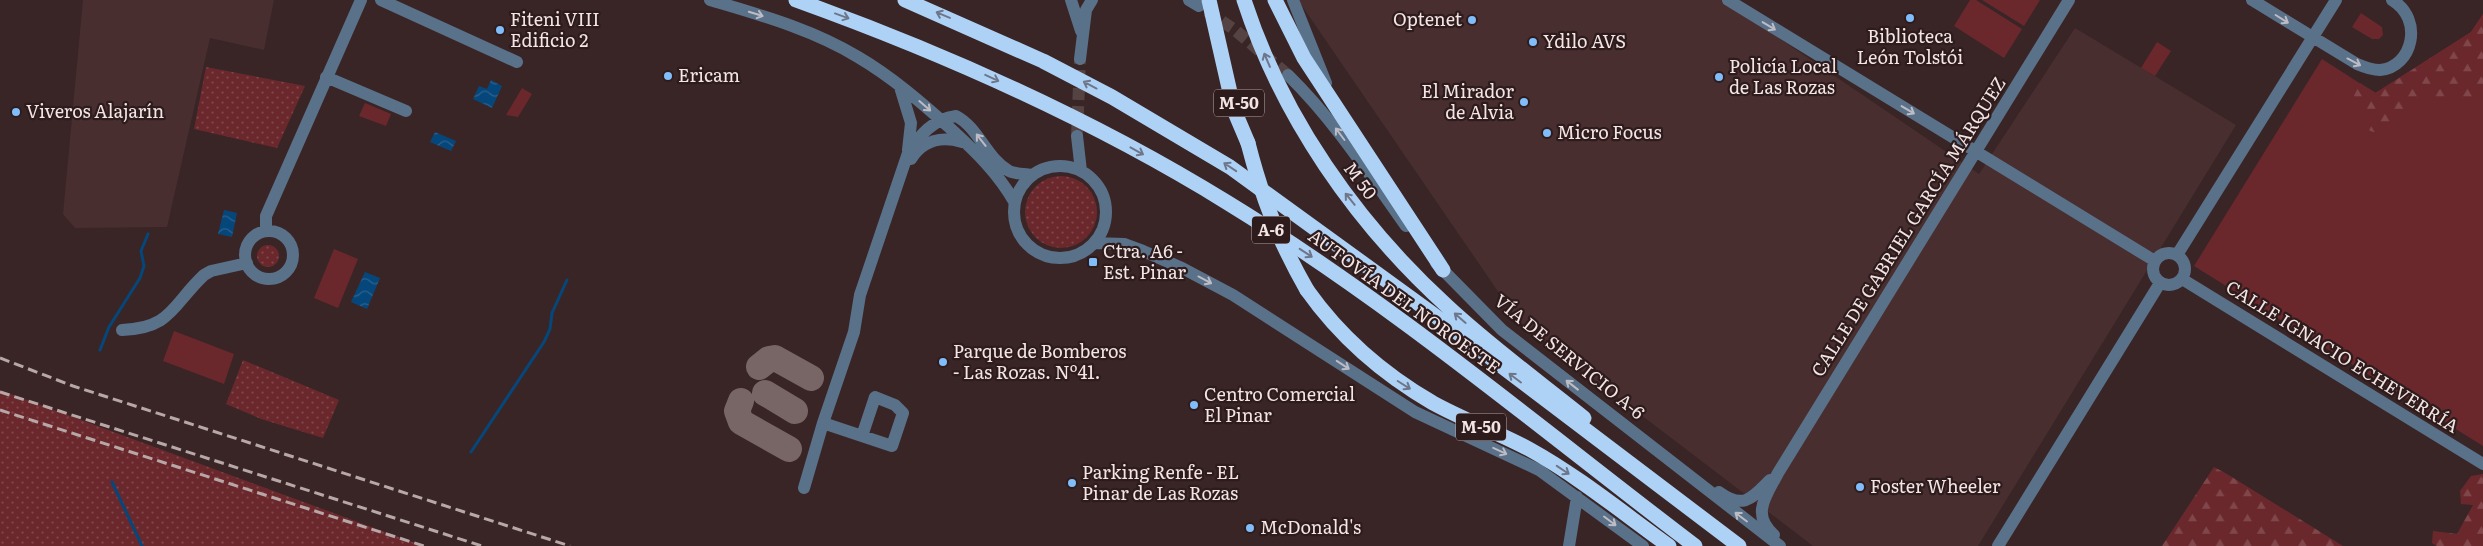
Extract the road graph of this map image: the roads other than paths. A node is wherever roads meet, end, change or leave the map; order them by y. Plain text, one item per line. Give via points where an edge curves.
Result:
1 (361, 0) edge
2 (381, 0) edge
3 (710, 0) edge
4 (796, 0) edge
5 (906, 0) edge
6 (1071, 0) edge
7 (1092, 0) edge
8 (1216, 0) edge
9 (1244, 0) edge
10 (1275, 0) edge
11 (1293, 0) edge
12 (1728, 0) edge
13 (2069, 0) edge
14 (2252, 0) edge
15 (2336, 0) edge
16 (2392, 0) edge
17 (1199, 2) edge
18 (1747, 5) edge
19 (1081, 33) junction
20 (2312, 37) junction
21 (1080, 59) tunnel mouth
22 (517, 62) dead end
23 (1288, 75) tunnel mouth
24 (326, 77) junction
25 (899, 84) junction
26 (1335, 106) junction
27 (406, 111) dead end
28 (940, 120) junction
29 (966, 143) junction
30 (1248, 143) junction
31 (908, 152) junction
32 (1977, 152) junction
33 (1060, 166) junction
34 (1082, 171) junction
35 (902, 172) junction
36 (1033, 175) junction
37 (1015, 203) junction
38 (266, 231) junction
39 (1094, 243) junction
40 (2177, 255) junction
41 (2155, 261) junction
42 (246, 263) junction
43 (1443, 270) junction
44 (2182, 279) junction
45 (2160, 283) junction
46 (122, 330) dead end
47 (1610, 415) junction
48 (822, 423) junction
49 (862, 436) dead end
50 (2483, 464) edge
51 (1778, 473) junction
52 (804, 488) dead end
53 (1577, 497) junction
54 (1694, 512) junction
55 (1569, 546) edge
56 (1643, 546) edge
57 (1669, 546) edge
58 (1695, 546) edge
59 (1739, 546) edge
60 (1780, 546) edge
61 (1787, 546) edge
62 (1998, 546) edge

1 - 24 street
2 - 22 street
3 -> 25 street via 821,37 858,56
4 -> 58 highway, AUTOVÍA DEL NOROESTE / A-6 via 888,33 1020,90 1228,203 1320,262 1420,334
54 -> 5 highway, AUTOVÍA DEL NOROESTE / A-6 via 1430,312 1230,167 1121,102 1043,61
6 - 19 street
7 - 19 street via 1086,10
8 - 30 highway, M-50
54 -> 9 highway, M 50 / M-50 via 1679,491 1497,350 1401,260 1342,190 1296,118 1273,75
10 - 26 highway via 1304,58
11 - 26 street
12 - 18 street
13 - 32 street, CALLE DE GABRIEL GARCÍA MÁRQUEZ
14 -> 20 street
15 - 20 street
20 -> 16 street via 2357,64 2381,70 2402,57 2412,35 2410,20
17 - 30 highway
18 -> 32 street
19 - 21 street
20 - 40 street
43 -> 23 street, VÍA DE SERVICIO A-6 via 1417,243 1363,164 1314,101
24 - 27 street
24 - 38 street via 266,216
25 -> 28 street
25 - 31 street via 911,123
26 - 43 highway
28 - 29 street
28 - 31 street via 921,134
36 -> 28 street via 1010,172 964,120 956,116
29 - 35 street via 949,138 932,140 914,154
29 - 37 street via 1006,185
30 -> 57 highway, M-50, bridge via 1274,228 1307,290 1334,326 1360,352 1434,403 1560,468
31 - 35 street
32 - 41 street
32 - 51 street, CALLE DE GABRIEL GARCÍA MÁRQUEZ
33 - 34 street
33 - 34 street via 1077,136
33 - 36 street
34 - 39 street via 1099,187 1105,204 1105,222
35 - 48 street via 860,295 854,332
36 - 37 street via 1021,187
37 - 39 street via 1019,232 1039,253 1068,257
38 - 42 street via 248,242
38 - 42 street via 279,233 290,242 291,265 286,272 272,279 256,275
39 -> 53 street via 1129,246 1205,280 1415,412 1539,470
40 - 41 street via 2163,254
40 - 44 street via 2185,266
41 - 45 street via 2153,274
42 - 46 street via 204,275 168,316 156,324
47 -> 43 street, VÍA DE SERVICIO A-6 via 1502,330
44 - 45 street via 2174,285
44 - 50 street, CALLE IGNACIO ECHEVERRÍA
45 - 62 street
47 - 51 street, CALLE DE GABRIEL GARCÍA MÁRQUEZ via 1727,498 1739,502 1750,500
60 -> 47 street, VÍA DE SERVICIO A-6
48 - 49 street
48 - 52 street
51 - 61 street, CALLE DE GABRIEL GARCÍA MÁRQUEZ via 1761,508 1761,518 1766,528
53 - 55 street
53 -> 56 street
54 - 59 highway, AUTOVÍA DEL NOROESTE / A-6

